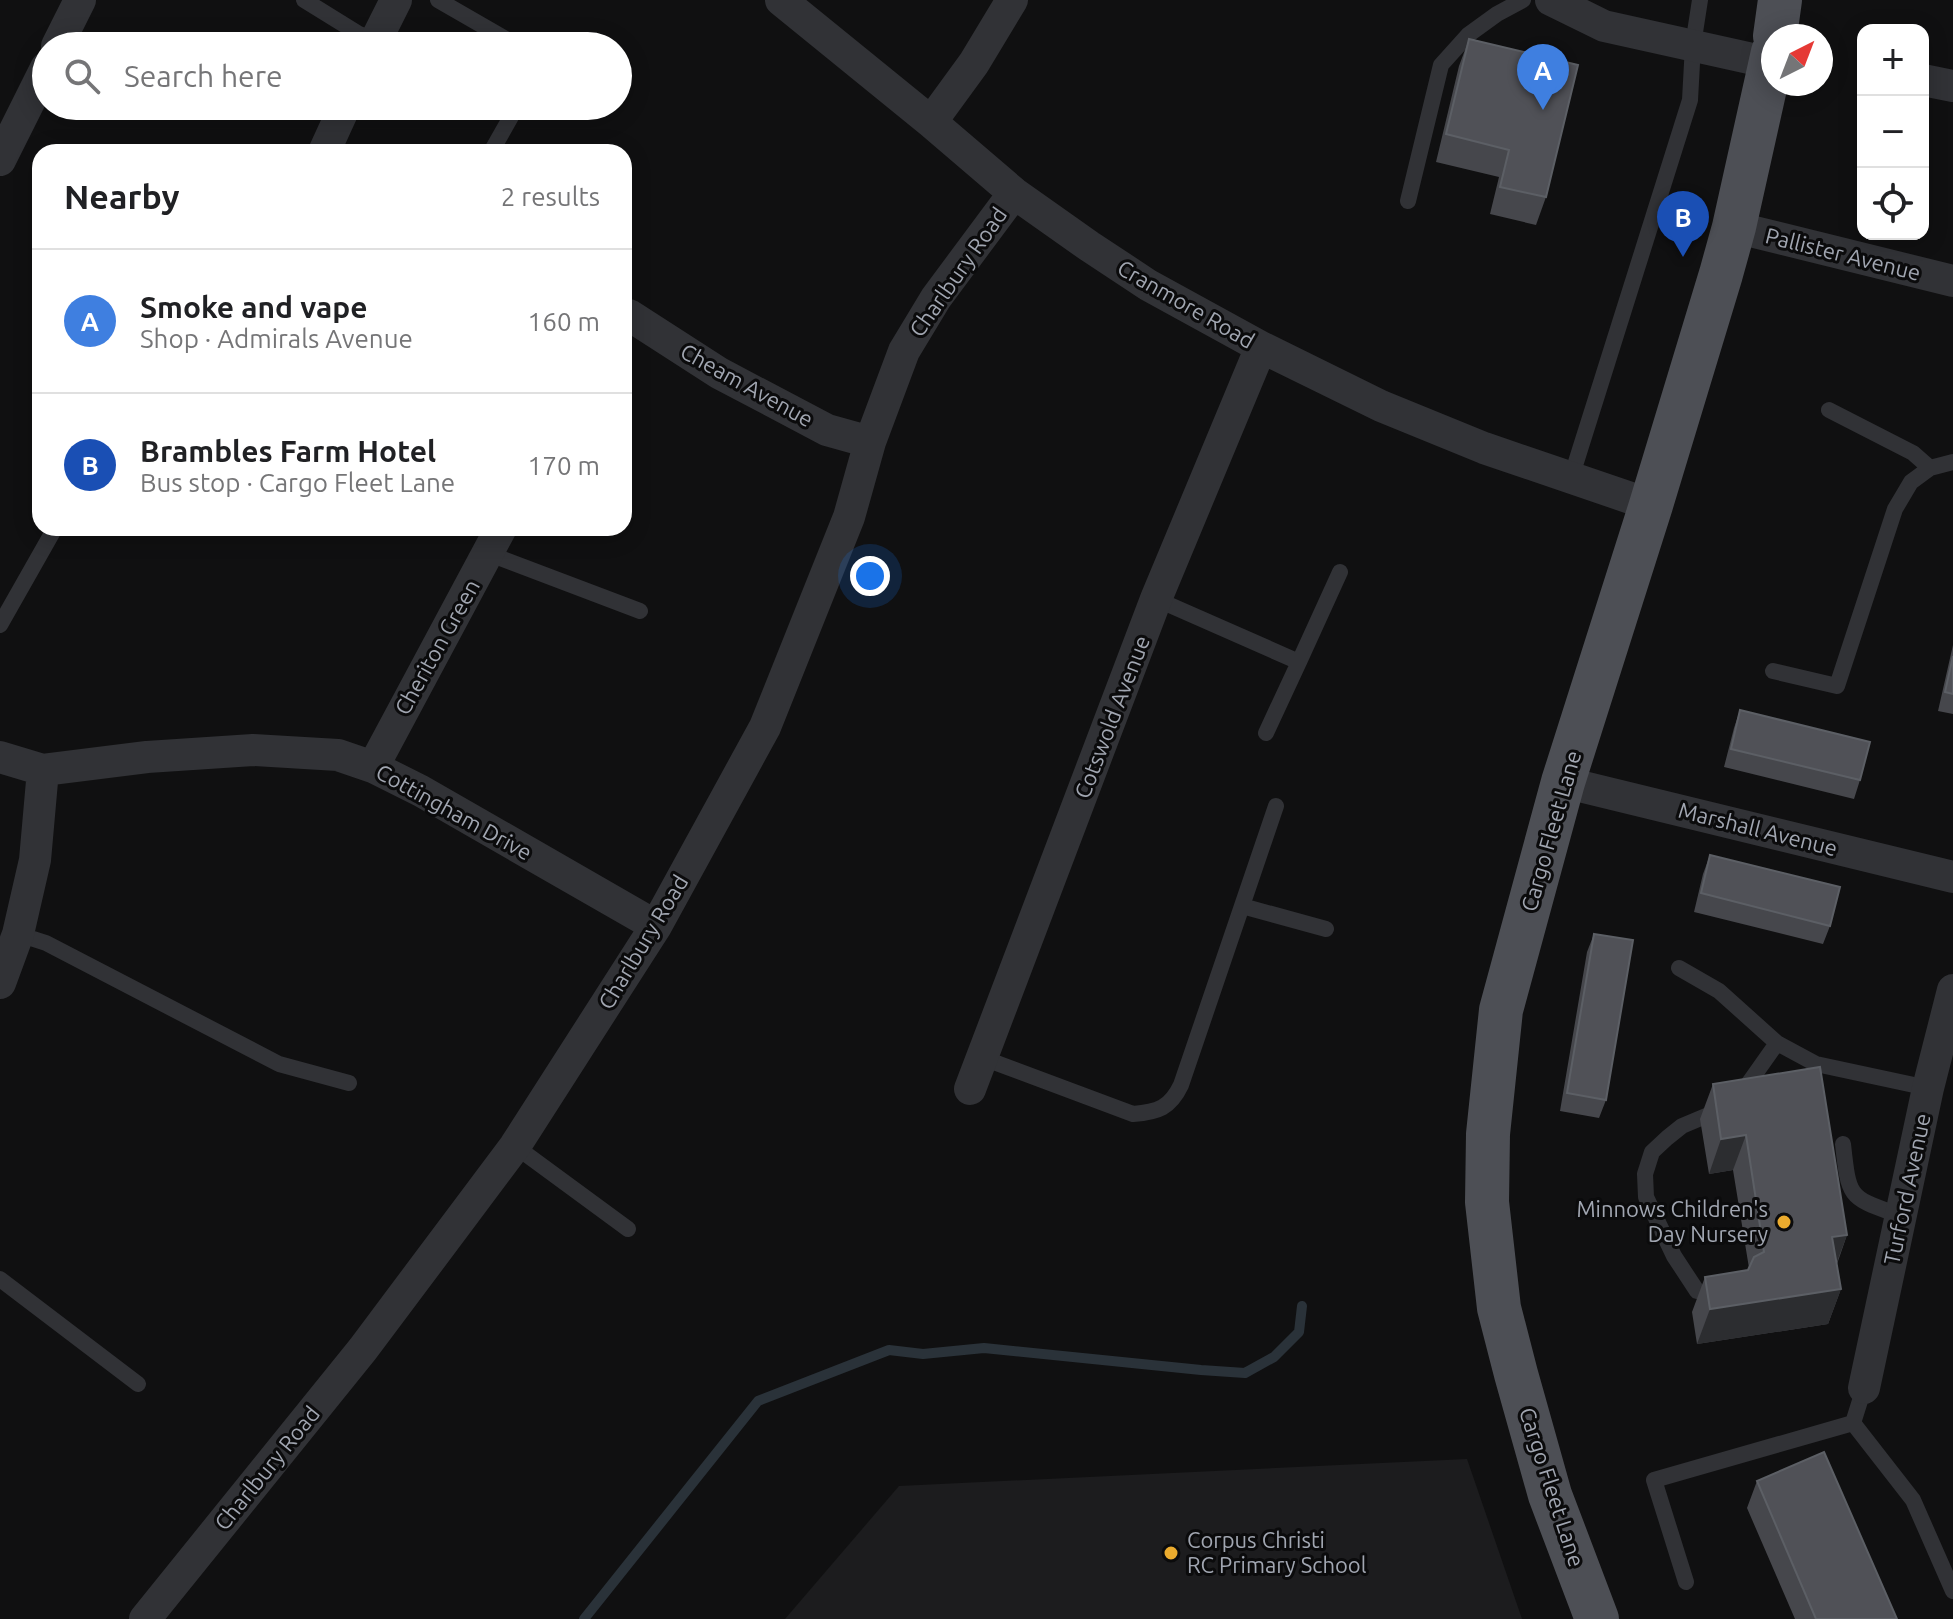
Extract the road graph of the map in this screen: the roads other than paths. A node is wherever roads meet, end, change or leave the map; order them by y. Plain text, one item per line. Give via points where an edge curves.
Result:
1 (80, 0) edge
2 (304, 0) edge
3 (396, 0) edge
4 (438, 0) edge
5 (781, 0) edge
6 (1012, 0) edge
7 (1523, 0) edge
8 (1551, 0) edge
9 (1700, 0) edge
10 (1780, 0) edge
11 (1777, 24) edge
12 (64, 32) edge
13 (356, 32) edge
14 (380, 32) edge
15 (494, 32) edge
16 (1693, 45) junction
17 (1761, 49) edge
18 (1929, 81) edge
19 (1953, 86) edge
20 (32, 96) edge
21 (1763, 96) edge
22 (339, 120) edge
23 (509, 120) edge
24 (931, 122) junction
25 (328, 144) edge
26 (496, 144) edge
27 (0, 160) edge
28 (1014, 193) junction
29 (1408, 201) dead end
30 (1734, 227) junction
31 (1953, 281) edge
32 (632, 317) edge
33 (1261, 347) junction
34 (1829, 410) dead end
35 (870, 442) junction
36 (1953, 462) edge
37 (1930, 468) junction
38 (1571, 478) junction
39 (1651, 505) junction
40 (50, 536) edge
41 (494, 541) edge
42 (1340, 572) dead end
43 (1156, 599) junction
44 (640, 611) dead end
45 (0, 625) edge
46 (1299, 662) junction
47 (1773, 671) dead end
48 (1266, 733) dead end
49 (0, 757) edge
50 (373, 767) junction
51 (43, 770) junction
52 (1563, 782) junction
53 (1276, 806) dead end
54 (1953, 877) edge
55 (1242, 906) junction
56 (656, 926) junction
57 (1326, 929) dead end
58 (18, 934) junction
59 (1679, 968) dead end
60 (0, 983) edge
61 (1953, 990) edge
62 (1777, 1043) junction
63 (983, 1058) junction
64 (349, 1083) dead end
65 (1928, 1088) junction
66 (970, 1089) dead end
67 (1843, 1144) dead end
68 (515, 1146) junction
69 (1901, 1216) junction
70 (628, 1229) dead end
71 (0, 1279) edge
72 (1697, 1291) dead end
73 (138, 1384) dead end
74 (1864, 1388) joint
75 (1853, 1423) junction
76 (1686, 1582) dead end
77 (1953, 1591) edge
78 (145, 1619) edge
79 (1597, 1619) edge

1 - 12 street
2 - 13 lane
3 - 14 street
4 - 15 lane
5 - 24 street, Cranmore Road
6 - 24 street
7 - 29 lane via 1468,35 1441,65
8 - 16 street via 1604,26
9 - 16 lane
10 - 11 main road, Cargo Fleet Lane
16 - 17 street
16 - 38 lane via 1690,100
18 - 19 street
20 - 27 street
21 - 30 main road, Cargo Fleet Lane
22 - 25 street
23 - 26 lane
24 - 28 street, Cranmore Road
28 - 33 street, Cranmore Road via 1148,285
28 - 35 street, Charlbury Road via 936,298 904,351
30 - 31 street, Pallister Avenue
30 - 39 main road, Cargo Fleet Lane
32 - 35 street, Cheam Avenue via 719,373 827,430
33 - 38 street, Cranmore Road via 1381,406
33 - 43 street, Cotswold Avenue
34 - 37 lane via 1913,453
35 - 56 street, Charlbury Road via 849,517 765,727
36 - 37 lane
37 - 47 lane via 1911,482 1895,509 1837,686
38 - 39 street, Cranmore Road
39 - 52 main road, Cargo Fleet Lane
40 - 45 lane
41 - 44 lane
41 - 50 street, Cheriton Green
42 - 46 lane
43 - 46 lane
43 - 63 street, Cotswold Avenue
46 - 48 lane
49 - 51 street, Cottingham Drive
50 - 51 street, Cottingham Drive via 338,755 253,750
50 - 56 street, Cottingham Drive
51 - 58 street via 35,860
52 - 54 street, Marshall Avenue
52 - 79 main road, Cargo Fleet Lane via 1501,1010 1487,1202 1499,1308 1516,1374 1550,1495
53 - 55 lane
55 - 57 lane
55 - 63 lane via 1181,1085 1174,1100 1155,1112 1133,1114
56 - 68 street, Charlbury Road
58 - 60 street
58 - 64 lane via 46,943 279,1064
59 - 62 lane via 1719,991
61 - 65 street, Turford Avenue
62 - 65 lane via 1816,1064
62 - 72 lane via 1740,1095 1725,1108 1682,1126 1652,1152 1645,1174 1646,1197
63 - 66 street, Cotswold Avenue
65 - 69 street, Turford Avenue
67 - 69 lane via 1851,1191 1861,1201
68 - 70 lane
68 - 78 street, Charlbury Road via 363,1349
69 - 74 street, Turford Avenue
71 - 73 lane
74 - 75 lane
75 - 76 lane via 1654,1480
75 - 77 lane via 1913,1500

